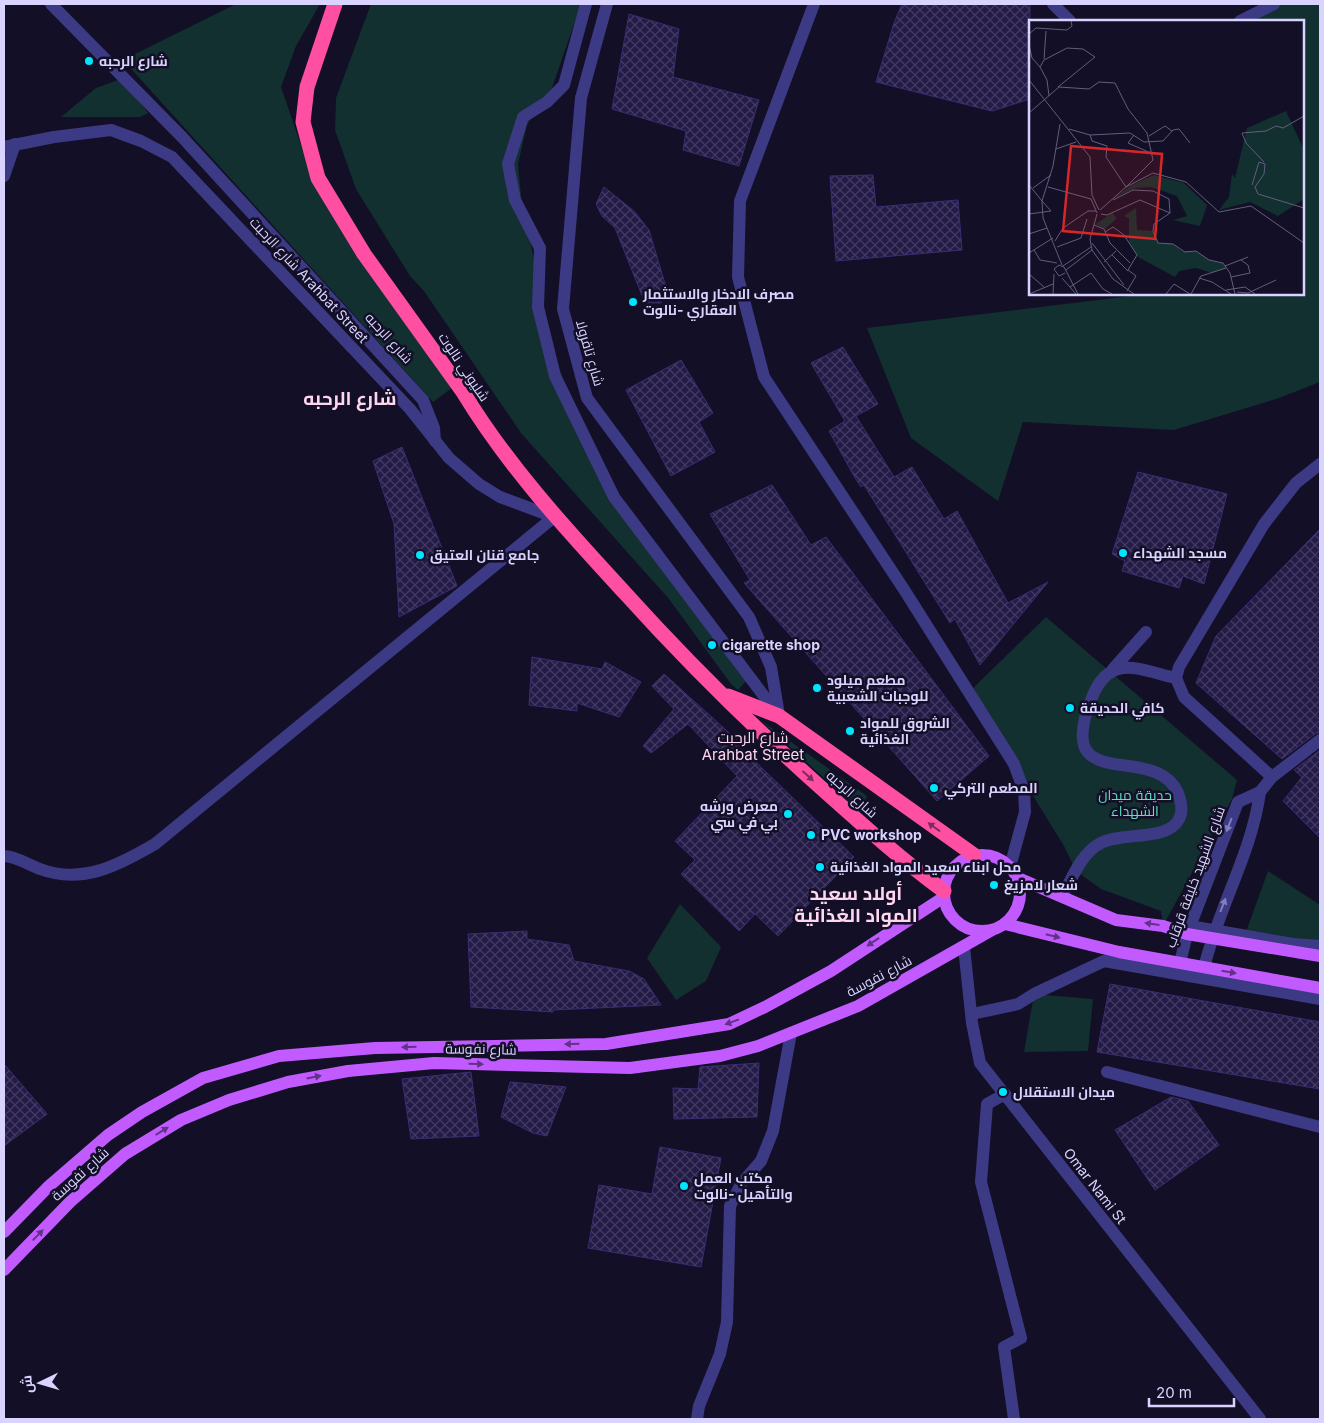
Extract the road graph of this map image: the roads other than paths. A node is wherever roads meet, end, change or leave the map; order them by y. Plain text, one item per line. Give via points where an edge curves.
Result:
1 (51, 4) edge
2 (335, 4) edge
3 (586, 4) edge
4 (607, 4) edge
5 (814, 4) edge
6 (1053, 4) edge
7 (1274, 4) edge
8 (1069, 20) edge
9 (1242, 20) edge
10 (9, 145) edge
11 (4, 176) edge
12 (436, 444) junction
13 (1320, 464) edge
14 (554, 517) junction
15 (1146, 632) dead end
16 (1113, 669) junction
17 (1176, 678) junction
18 (722, 694) junction
19 (779, 716) junction
20 (1320, 740) edge
21 (1272, 777) junction
22 (1260, 792) junction
23 (974, 855) junction
24 (4, 856) edge
25 (1010, 867) junction
26 (1018, 878) junction
27 (944, 894) junction
28 (1062, 896) junction
29 (1005, 924) junction
30 (992, 930) junction
31 (1188, 930) junction
32 (1212, 934) junction
33 (1320, 946) edge
34 (964, 947) junction
35 (1320, 956) edge
36 (1180, 963) junction
37 (1204, 968) junction
38 (1320, 988) edge
39 (1320, 999) edge
40 (972, 1014) junction
41 (791, 1033) junction
42 (1107, 1072) dead end
43 (1004, 1094) junction
44 (1320, 1127) edge
45 (4, 1232) edge
46 (4, 1270) edge
47 (697, 1419) edge
48 (1014, 1419) edge
49 (1260, 1419) edge

1 - 12 street, شارع الرحبه via 182,136 423,400 434,428
2 - 14 highway, شليوني نالوت via 307,86 303,122 318,178 364,254 476,414
3 - 19 street via 564,85 547,102 523,117 508,164 515,200 540,248 538,307 555,376 614,497
4 - 19 street, شارع تاقرولا via 580,98 563,309 588,398 749,617 771,667
5 - 25 street via 740,201 738,277 764,377 905,590 1014,764 1024,791 1025,812
6 - 8 street
7 - 9 street
10 - 11 street, شارع الرحبت Arahbat Street
10 - 12 street, شارع الرحبت Arahbat Street via 111,130 172,157 410,409
12 - 14 street, شارع الرحبت Arahbat Street via 500,497
13 - 17 street via 1296,483 1264,524 1186,655
14 - 18 highway, شليوني نالوت
14 - 24 street via 155,844 120,865 93,873 65,876
15 - 16 street
16 - 17 street via 1131,668
16 - 28 street via 1099,682 1085,715 1082,736 1087,752 1103,763 1140,768 1168,780 1178,792 1180,818 1172,829 1162,833 1131,835 1099,844 1081,863
17 - 21 street via 1184,697
18 - 19 highway, شارع الرحبه
18 -> 27 highway, شارع الرحبه via 764,737
23 -> 19 highway, شارع الرحبه
20 - 21 street
21 - 22 street
22 -> 31 street, شارع الشهيد خليفة قرقاب via 1238,802
32 -> 22 street via 1257,818
23 - 25 main road via 1000,859
23 - 27 main road via 959,862 948,875
25 - 26 main road
26 - 28 main road
26 - 29 main road via 1021,894 1016,911
27 - 30 main road via 950,913 960,925 976,931
27 -> 45 main road, شارع نفوسة via 831,971 766,1008 729,1024 606,1044 375,1048 279,1056 202,1078 108,1135 48,1186
31 -> 28 main road via 1116,920
29 - 30 main road
29 -> 36 main road via 1119,952
30 - 34 main road, شارع نفوسة
31 - 32 main road
31 - 36 street, شارع الشهيد خليفة قرقاب
32 - 33 street
32 - 35 main road
32 - 37 street
34 - 40 street, Omar Nami St
34 - 41 main road, شارع نفوسة via 858,1006
36 - 37 main road
37 -> 38 main road
39 - 40 street via 1104,961 1018,1004
40 - 43 street, Omar Nami St via 980,1063
46 -> 41 main road, شارع نفوسة via 70,1202 125,1154 181,1120 229,1100 288,1082 348,1071 434,1063 630,1068 720,1056
41 - 47 street via 773,1131 760,1161 741,1184 730,1206 727,1322 720,1354
42 - 44 street
43 - 48 street via 987,1104 981,1182 1021,1338 1004,1347
43 - 49 street, Omar Nami St

